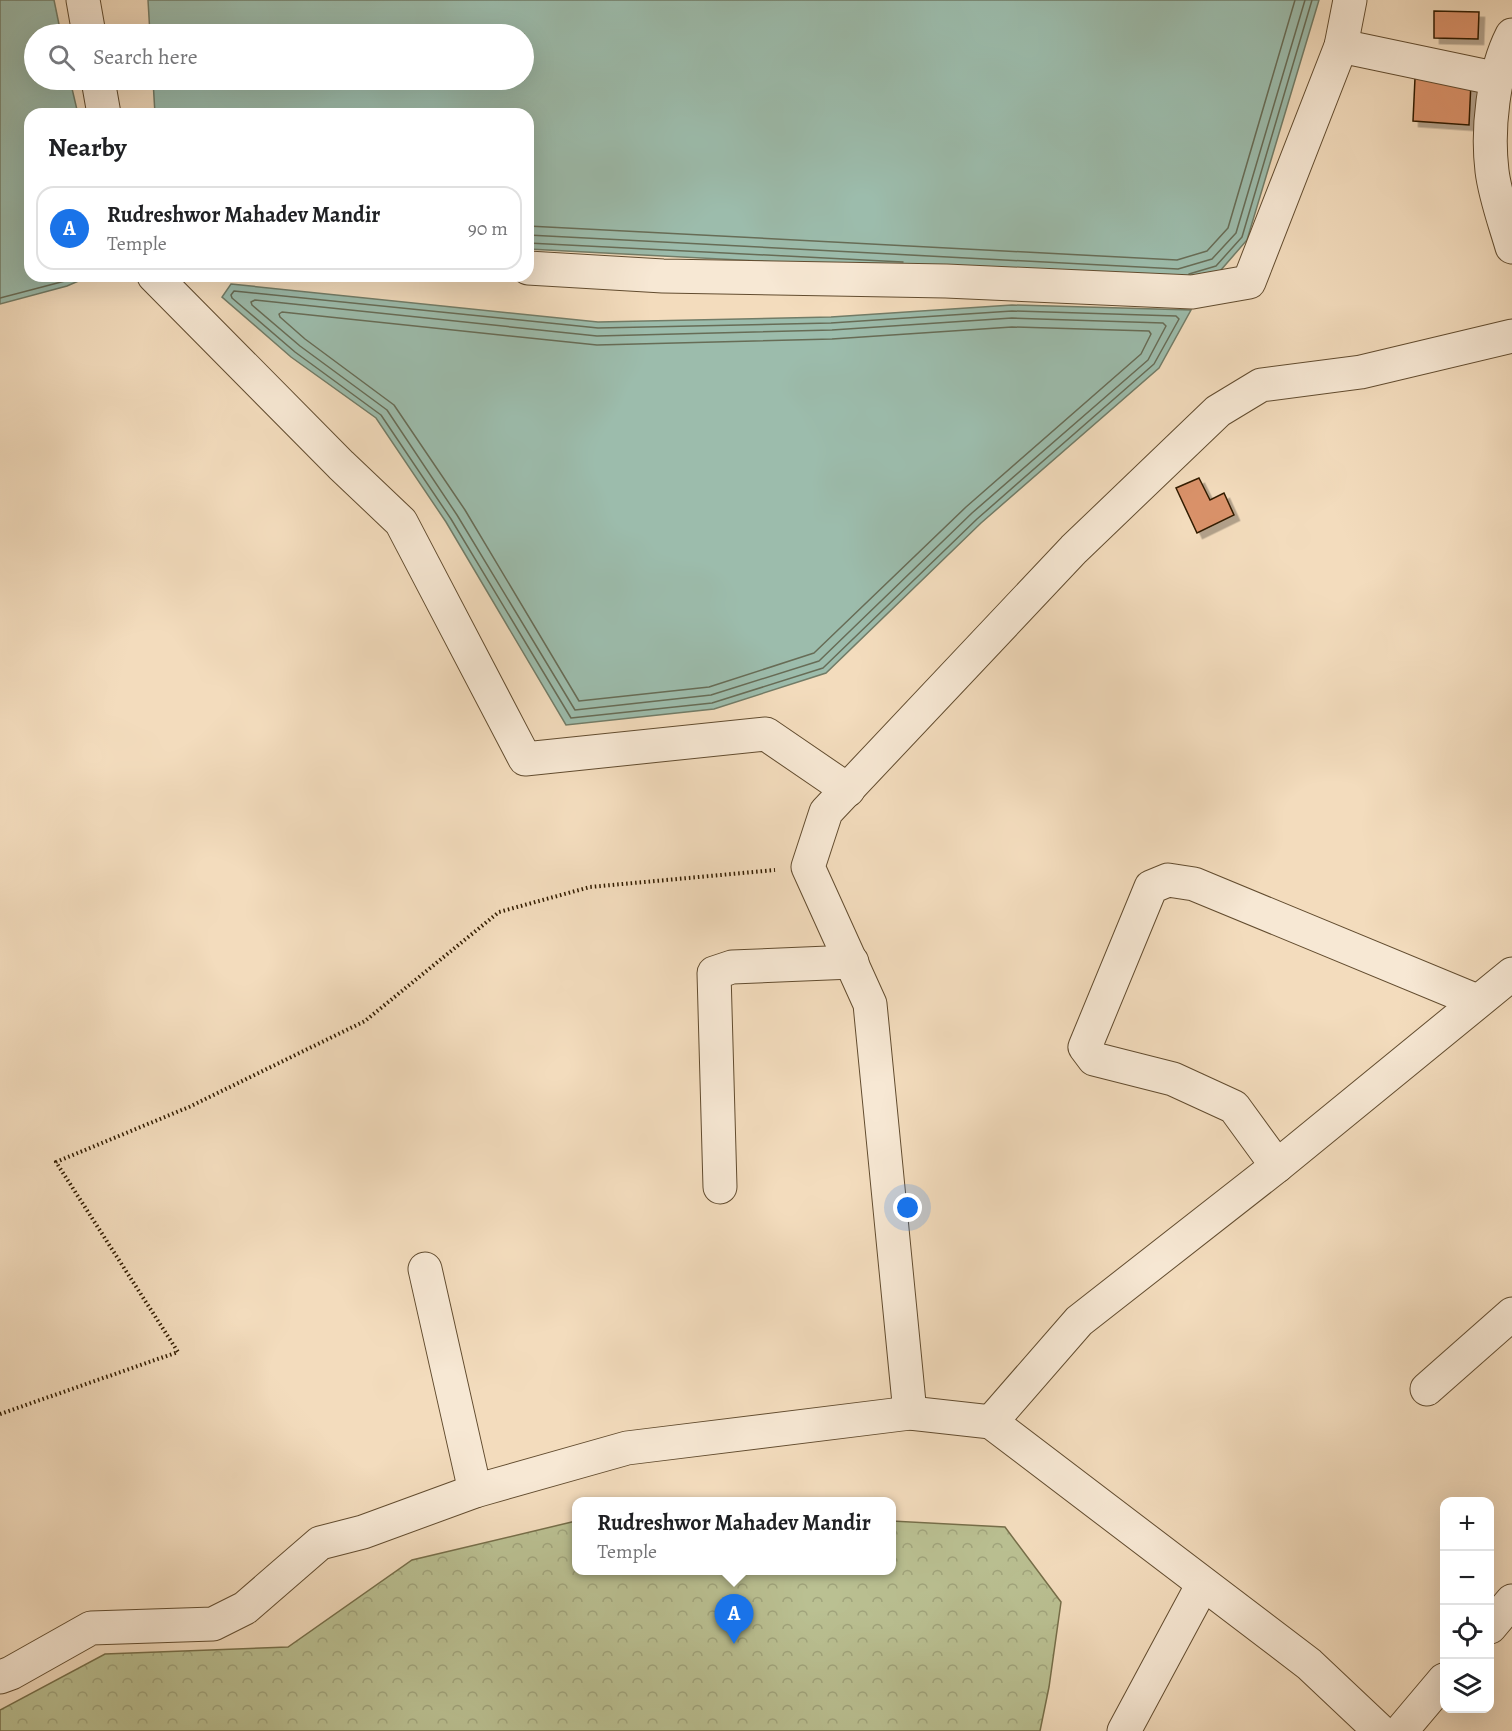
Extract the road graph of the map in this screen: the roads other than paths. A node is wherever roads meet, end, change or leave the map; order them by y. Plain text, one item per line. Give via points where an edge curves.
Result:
1 (83, 0) edge
2 (1350, 0) edge
3 (87, 24) edge
4 (1512, 35) edge
5 (1341, 46) junction
6 (1498, 79) junction
7 (100, 90) edge
8 (103, 108) edge
9 (1512, 247) edge
10 (534, 268) edge
11 (160, 282) edge
12 (1512, 336) edge
13 (848, 790) junction
14 (852, 962) junction
15 (1512, 974) edge
16 (1478, 1001) junction
17 (1277, 1166) junction
18 (720, 1187) dead end
19 (424, 1269) dead end
20 (1512, 1314) edge
21 (1427, 1389) dead end
22 (910, 1413) junction
23 (991, 1422) junction
24 (475, 1491) junction
25 (1203, 1584) junction
26 (1512, 1601) edge
27 (1494, 1622) edge
28 (0, 1677) edge
29 (1440, 1685) edge
30 (1124, 1731) edge
31 (1380, 1731) edge
32 (1401, 1731) edge

1 - 3 street
2 - 5 street
4 - 6 street
5 - 6 street
5 - 10 street via 1249,282 1192,292 946,281 663,276
6 - 9 street via 1491,117 1492,172
7 - 8 street
11 - 13 street via 401,522 525,759 766,734
12 - 13 street via 1361,372 1261,385 1218,411 1074,549
13 - 14 street via 826,812 808,867
14 - 18 street via 732,967 714,973
14 - 22 street via 870,1004
15 - 16 street
16 - 17 street
16 - 17 street via 1194,884 1168,880 1150,887 1085,1047 1094,1059 1173,1079 1234,1107
17 - 23 street via 1079,1321
19 - 24 street
20 - 21 street
22 - 23 street
22 - 24 street via 627,1448
23 - 25 street
24 - 28 street via 320,1544 245,1608 213,1624 91,1628
25 - 30 street
25 - 31 street via 1309,1664
26 - 27 street
29 - 32 street

